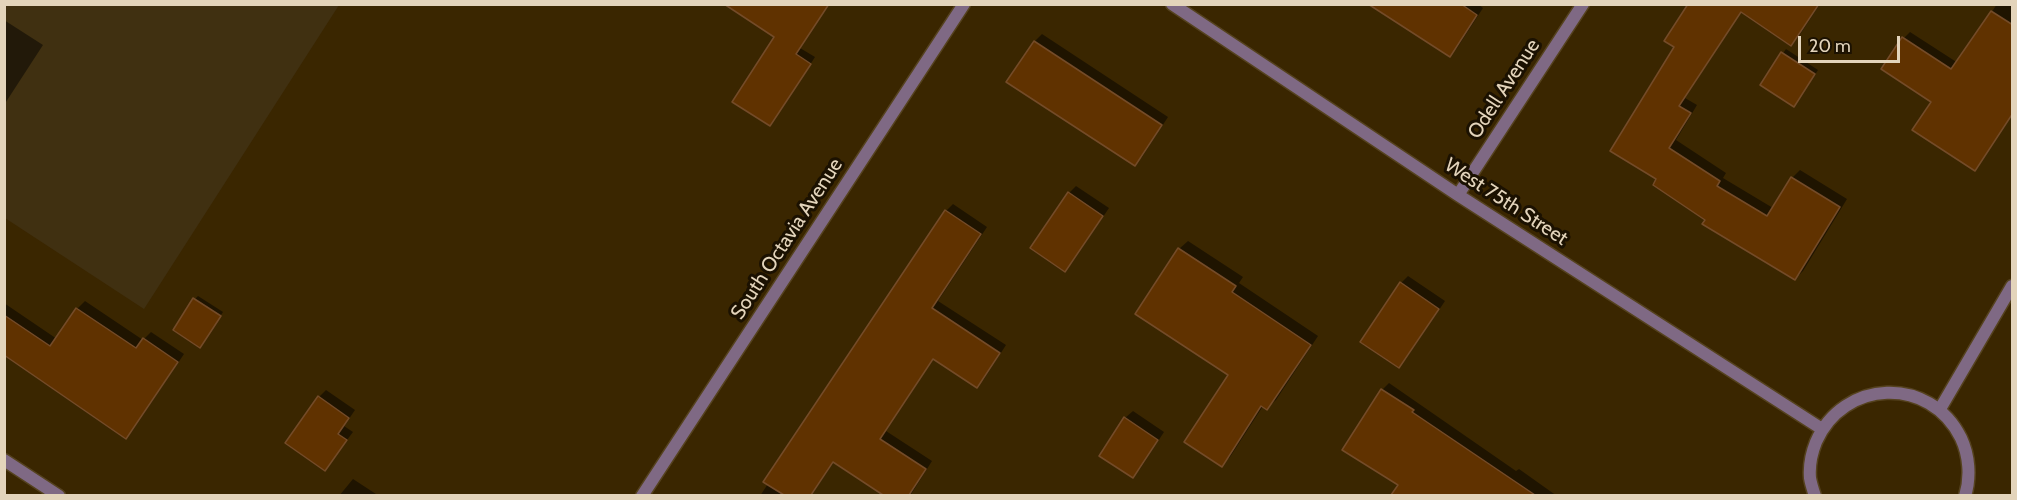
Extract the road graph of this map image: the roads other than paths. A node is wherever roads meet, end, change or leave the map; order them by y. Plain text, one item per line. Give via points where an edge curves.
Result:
1 (964, 4) edge
2 (1172, 4) edge
3 (1583, 4) edge
4 (1458, 195) junction
5 (2013, 286) edge
6 (1940, 409) junction
7 (1822, 429) junction
8 (4, 460) edge
9 (59, 495) edge
10 (642, 495) edge
11 (1815, 495) edge
12 (1965, 495) edge

1 - 10 street, South Octavia Avenue
2 - 4 street, West 75th Street
3 - 4 street, Odell Avenue
4 - 7 street, West 75th Street
5 - 6 street
6 - 7 street via 1916,396 1872,394 1840,409
6 - 12 street via 1955,426 1965,447 1969,470
7 - 11 street via 1812,452 1810,477
8 - 9 street

